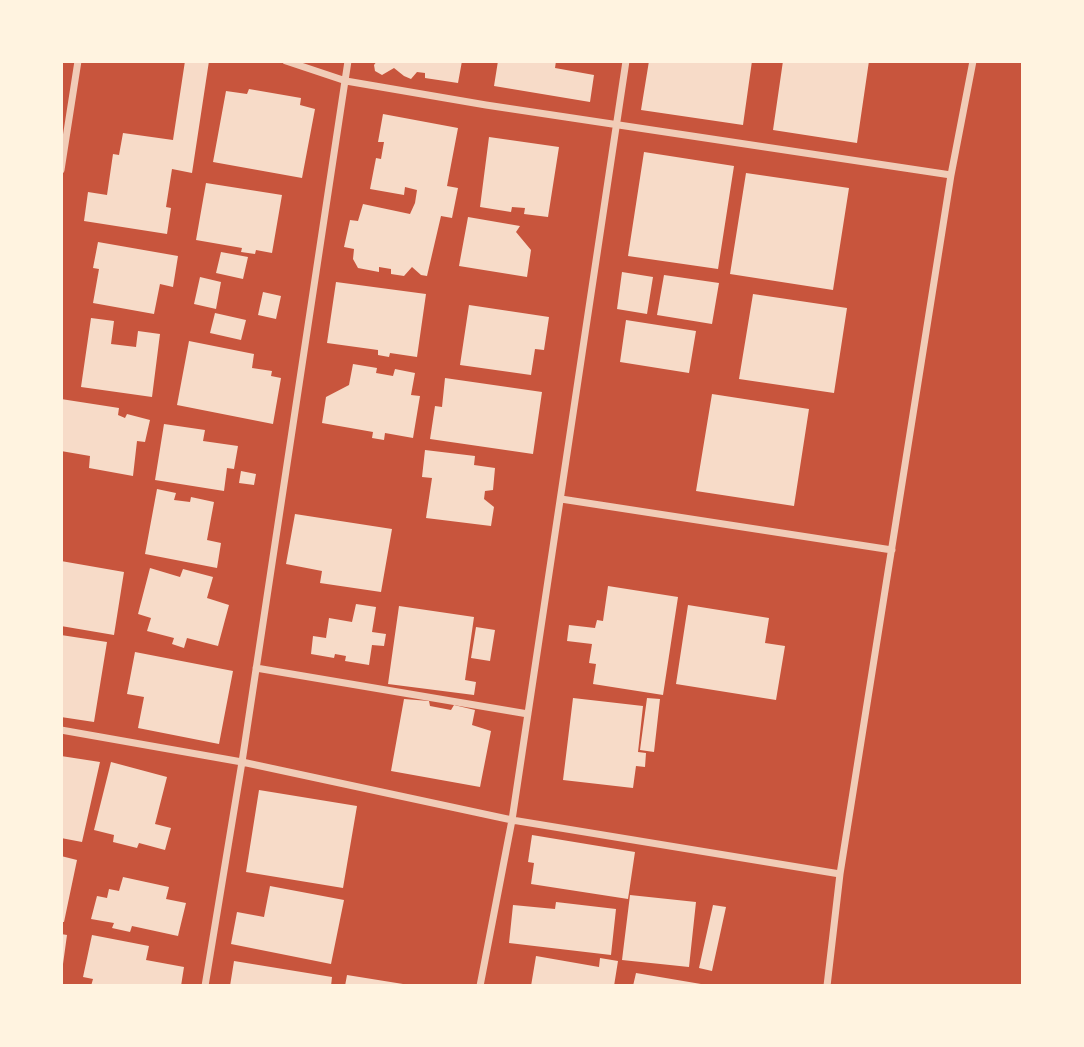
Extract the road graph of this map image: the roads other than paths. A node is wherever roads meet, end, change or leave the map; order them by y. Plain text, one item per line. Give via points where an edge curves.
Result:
1 (78, 61) edge
2 (286, 61) edge
3 (348, 61) edge
4 (626, 61) edge
5 (973, 61) edge
6 (346, 81) junction
7 (617, 125) junction
8 (61, 170) edge
9 (951, 174) junction
10 (561, 499) junction
11 (892, 550) junction
12 (256, 668) junction
13 (528, 714) junction
14 (61, 730) edge
15 (242, 762) junction
16 (512, 820) junction
17 (839, 874) junction
18 (205, 986) edge
19 (480, 986) edge
20 (827, 986) edge

1 - 8 street
2 - 6 street
3 - 6 street
4 - 7 street
5 - 9 street
6 - 7 street
6 - 12 street
7 - 9 street
7 - 10 street
9 - 11 street
10 - 11 street
10 - 13 street
11 - 17 street
12 - 13 street
12 - 15 street
13 - 16 street
14 - 15 street
15 - 16 street
15 - 18 street
16 - 17 street
16 - 19 street
17 - 20 street

